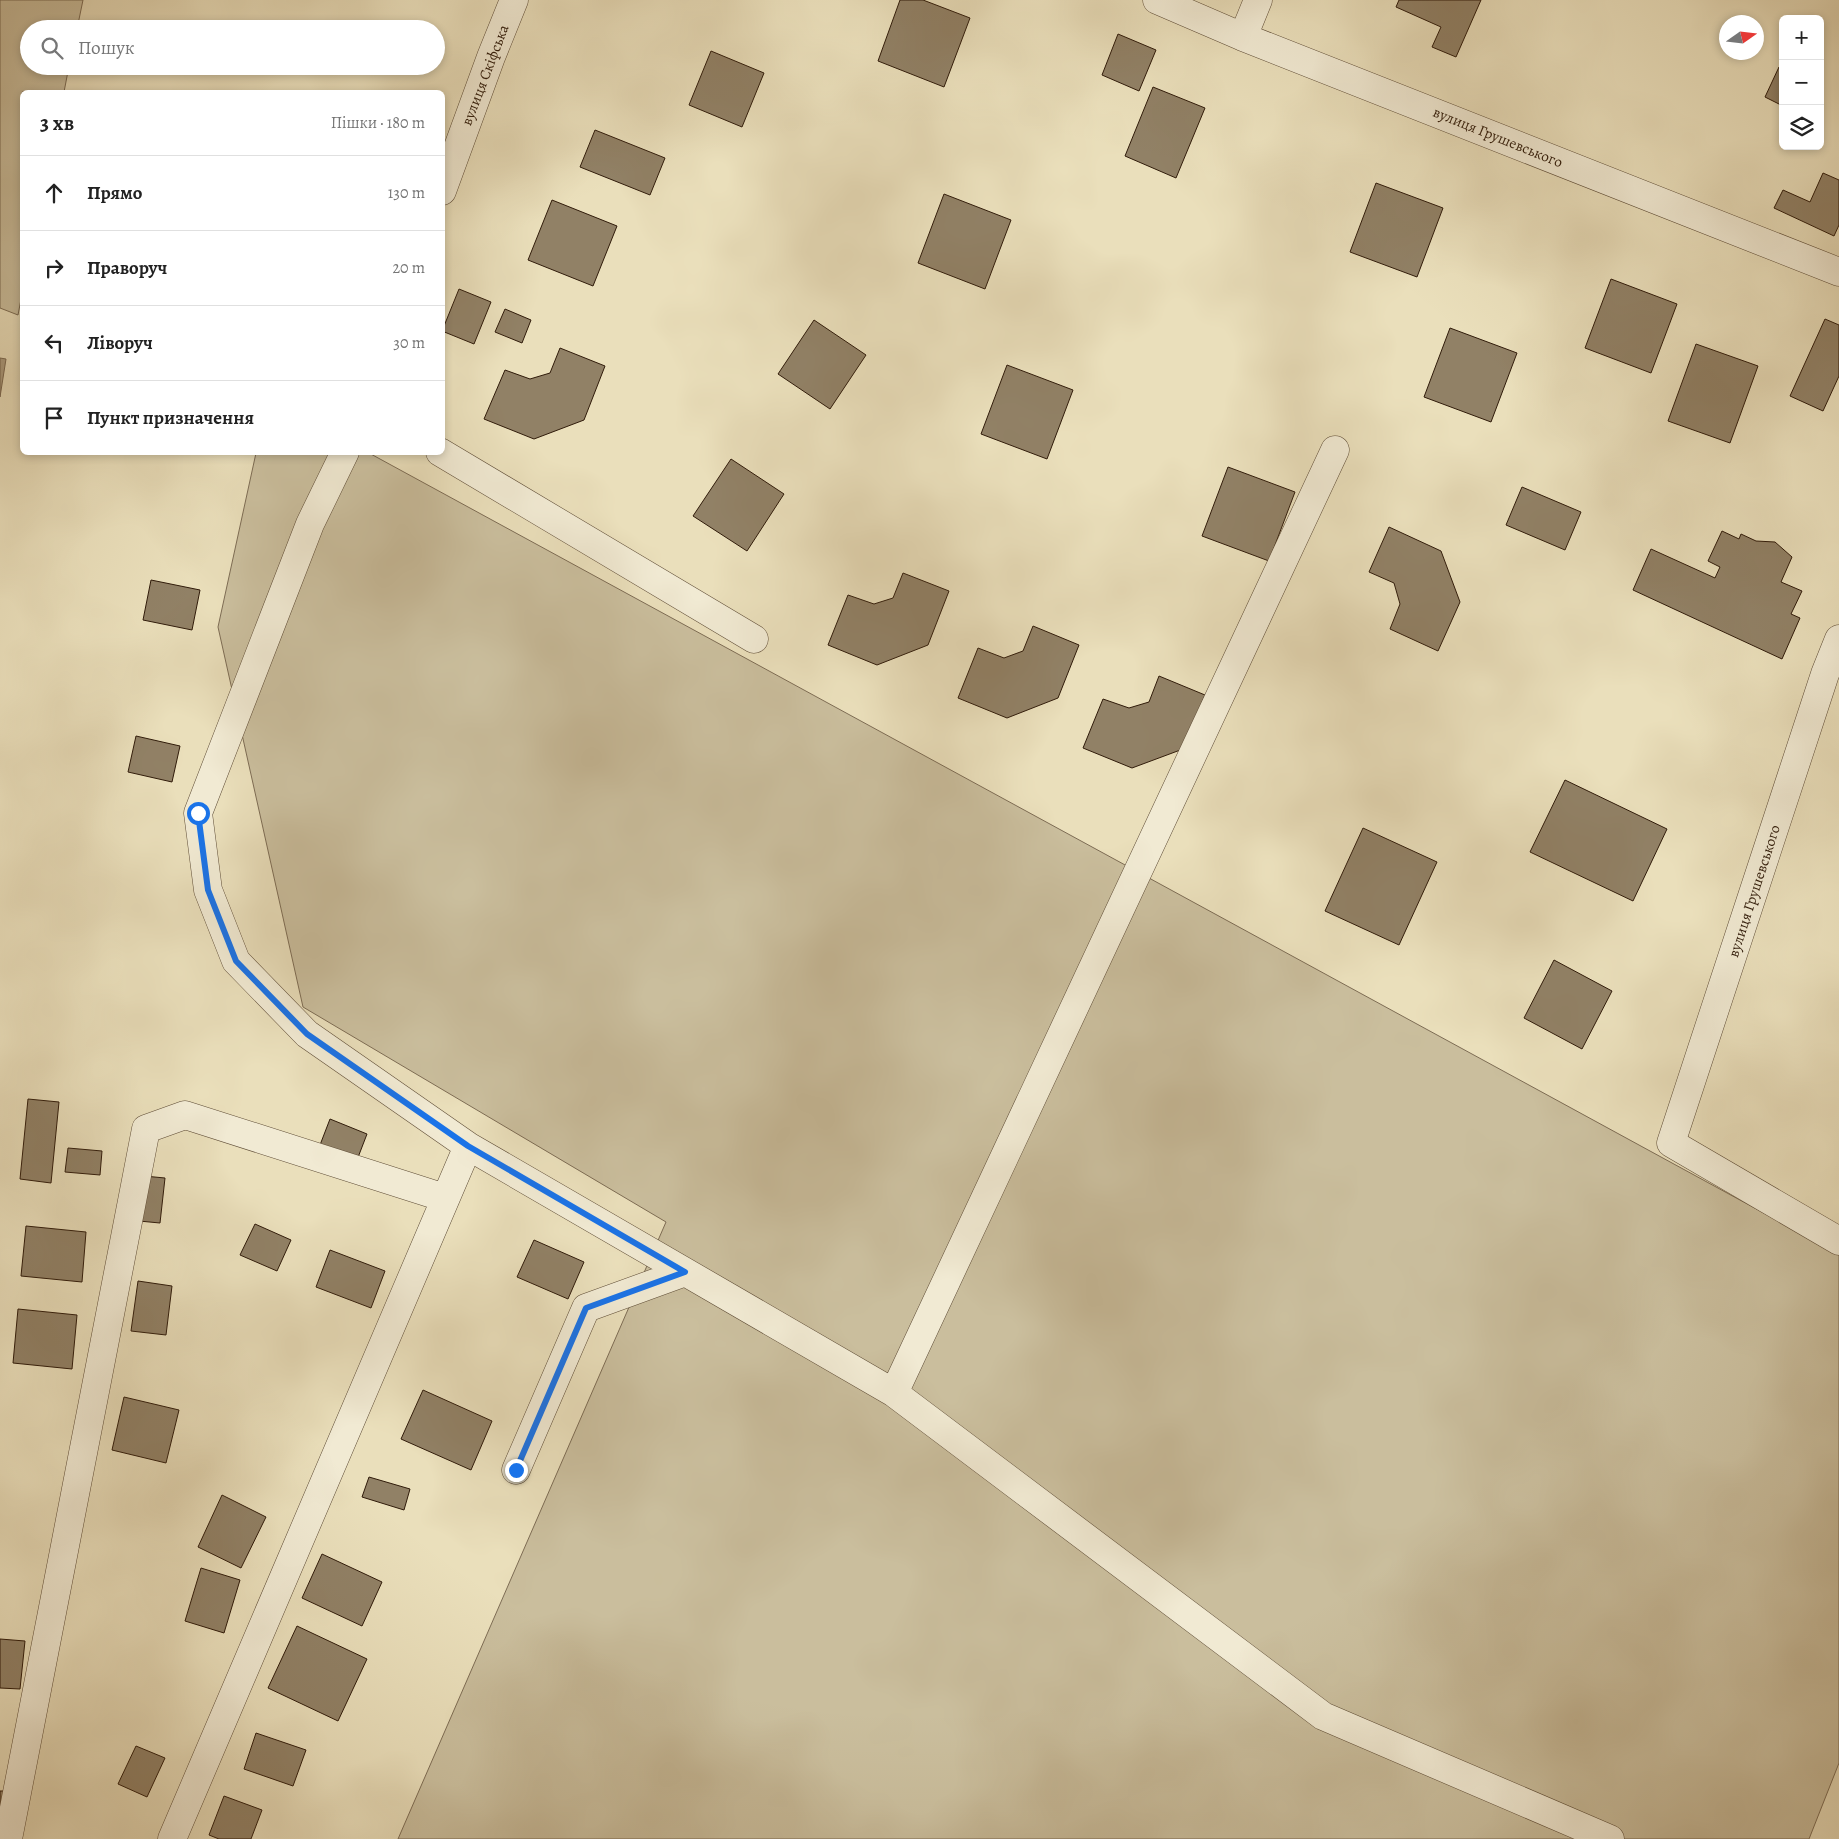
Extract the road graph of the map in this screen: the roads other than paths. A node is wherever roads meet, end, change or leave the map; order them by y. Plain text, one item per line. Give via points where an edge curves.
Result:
1 (514, 0) edge
2 (1157, 0) edge
3 (1258, 0) edge
4 (1242, 37) junction
5 (445, 183) edge
6 (1839, 272) edge
7 (1334, 450) dead end
8 (344, 455) edge
9 (445, 455) edge
10 (754, 639) dead end
11 (1839, 639) edge
12 (468, 1146) junction
13 (445, 1198) junction
14 (1839, 1240) edge
15 (685, 1272) junction
16 (894, 1393) junction
17 (516, 1470) dead end
18 (8, 1839) edge
19 (172, 1839) edge
20 (1610, 1839) edge

1 - 5 street, вулиця Скіфська
2 - 4 street, вулиця Грушевського
3 - 4 street
4 - 6 street, вулиця Грушевського
7 - 16 street
8 - 12 street via 310,524 198,813 208,890 236,961 307,1034
9 - 10 street
11 - 14 street, вулиця Грушевського via 1670,1143
12 - 13 street
12 - 15 street
13 - 18 street via 185,1115 146,1129
13 - 19 street
15 - 16 street
15 - 17 street via 586,1308
16 - 20 street via 1323,1716

